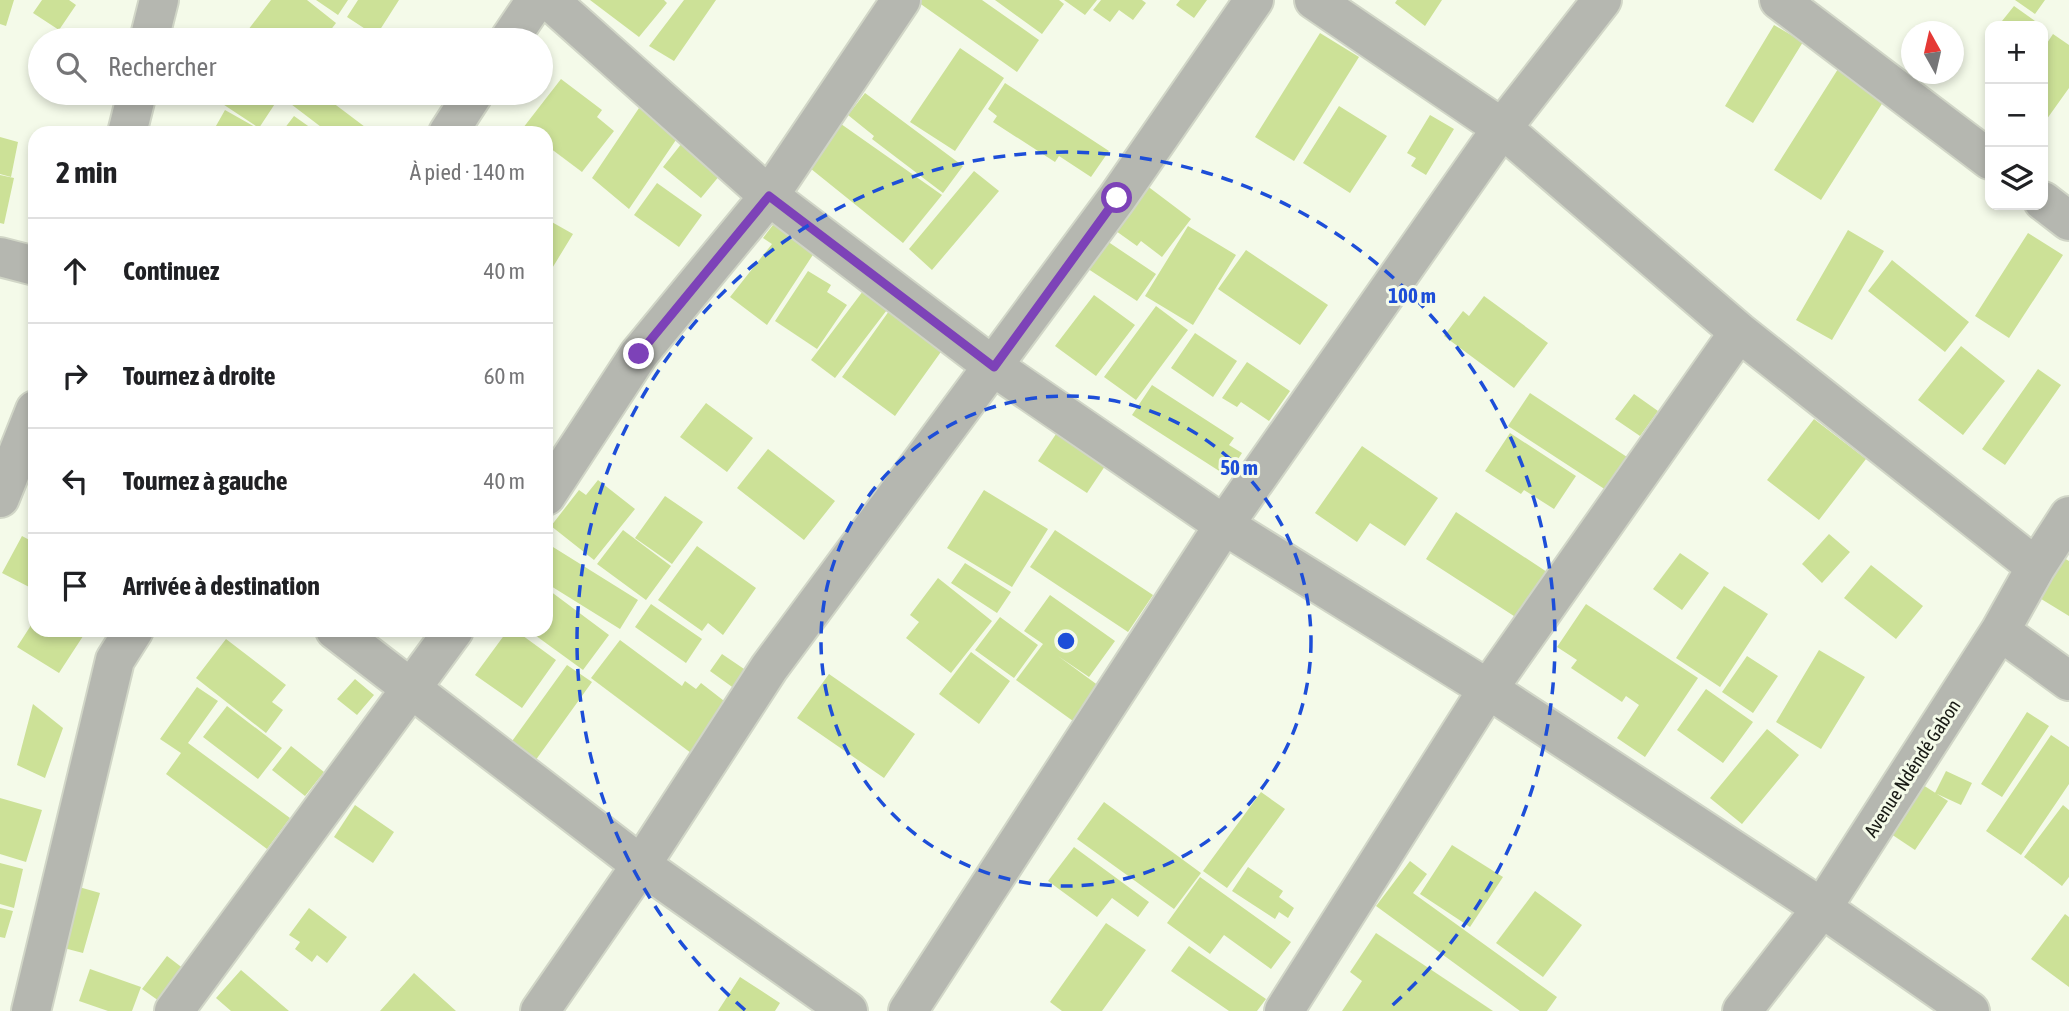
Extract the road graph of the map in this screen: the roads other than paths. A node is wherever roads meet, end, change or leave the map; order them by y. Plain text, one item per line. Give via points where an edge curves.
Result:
1 (159, 0) edge
2 (536, 0) edge
3 (550, 0) edge
4 (901, 0) edge
5 (1254, 0) edge
6 (1314, 0) edge
7 (1602, 0) edge
8 (1779, 0) edge
9 (152, 28) edge
10 (517, 28) edge
11 (134, 105) edge
12 (466, 105) edge
13 (129, 126) edge
14 (453, 126) edge
15 (1502, 128) junction
16 (1985, 156) edge
17 (769, 196) junction
18 (2048, 205) edge
19 (2069, 221) edge
20 (0, 257) edge
21 (28, 264) edge
22 (1739, 332) junction
23 (994, 367) junction
24 (28, 428) edge
25 (553, 485) edge
26 (0, 498) edge
27 (2069, 516) edge
28 (1224, 525) junction
29 (2036, 567) junction
30 (2000, 631) junction
31 (130, 637) edge
32 (344, 637) edge
33 (449, 637) edge
34 (2069, 681) edge
35 (1488, 689) junction
36 (412, 690) junction
37 (641, 865) junction
38 (1822, 908) junction
39 (31, 1011) edge
40 (174, 1011) edge
41 (540, 1011) edge
42 (848, 1011) edge
43 (908, 1011) edge
44 (1284, 1011) edge
45 (1742, 1011) edge
46 (1970, 1011) edge

1 - 9 street
2 - 10 street
3 - 17 street
4 - 17 street
5 - 23 street
6 - 15 street
7 - 15 street
8 - 16 street
11 - 13 street
12 - 14 street
15 - 22 street
15 - 28 street
17 - 23 street
17 - 25 street via 639,354
18 - 19 street
20 - 21 street
22 - 29 street
22 - 35 street
23 - 28 street
23 - 37 street via 769,668
24 - 26 street
27 - 29 street, Avenue Ndéndé Gabon
28 - 35 street
28 - 43 street
29 - 30 street, Avenue Ndéndé Gabon
30 - 34 street
30 - 38 street, Avenue Ndéndé Gabon
31 - 39 street via 115,660
32 - 36 street
33 - 36 street
35 - 38 street
35 - 44 street
36 - 37 street
36 - 40 street
37 - 41 street
37 - 42 street
38 - 45 street, Avenue Ndéndé Gabon
38 - 46 street

